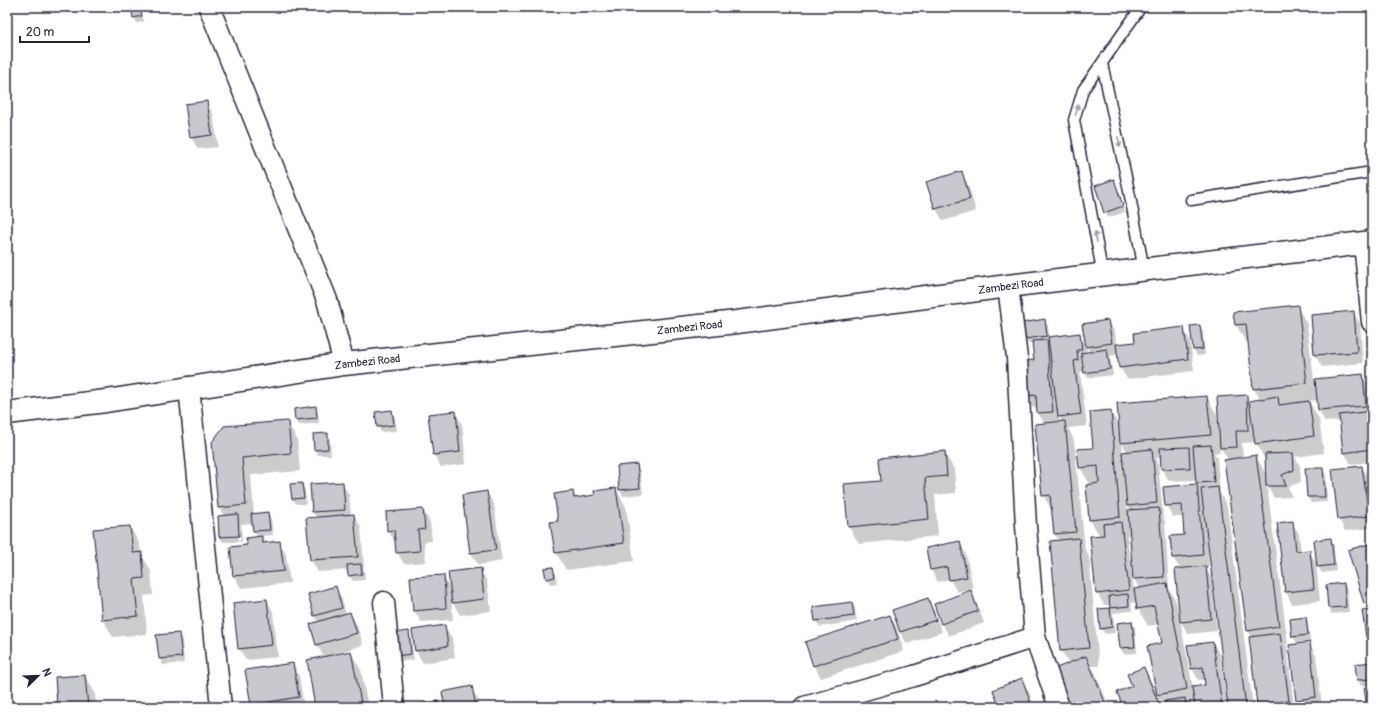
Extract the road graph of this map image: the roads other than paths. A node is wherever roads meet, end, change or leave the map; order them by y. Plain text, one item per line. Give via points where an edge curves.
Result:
1 (209, 7) edge
2 (1141, 7) edge
3 (1102, 62) junction
4 (1372, 172) edge
5 (1191, 200) dead end
6 (1368, 243) edge
7 (1144, 270) junction
8 (1103, 276) junction
9 (1008, 286) junction
10 (1372, 322) edge
11 (344, 364) junction
12 (189, 387) junction
13 (7, 413) edge
14 (384, 602) dead end
15 (1035, 637) junction
16 (221, 707) edge
17 (394, 707) edge
18 (804, 707) edge
19 (1059, 707) edge

1 - 11 street via 327,300
2 - 3 lane
3 -> 7 lane
8 -> 3 lane via 1074,120 1083,90
4 - 5 lane
6 - 7 main road, Zambezi Road
6 - 10 street
7 - 8 main road, Zambezi Road
8 - 9 main road, Zambezi Road
9 - 11 main road, Zambezi Road via 737,322
9 - 15 street via 1017,358
11 - 12 main road, Zambezi Road
12 - 13 main road, Zambezi Road via 106,401
12 - 16 street
14 - 17 street
15 - 18 street via 914,676
15 - 19 street

